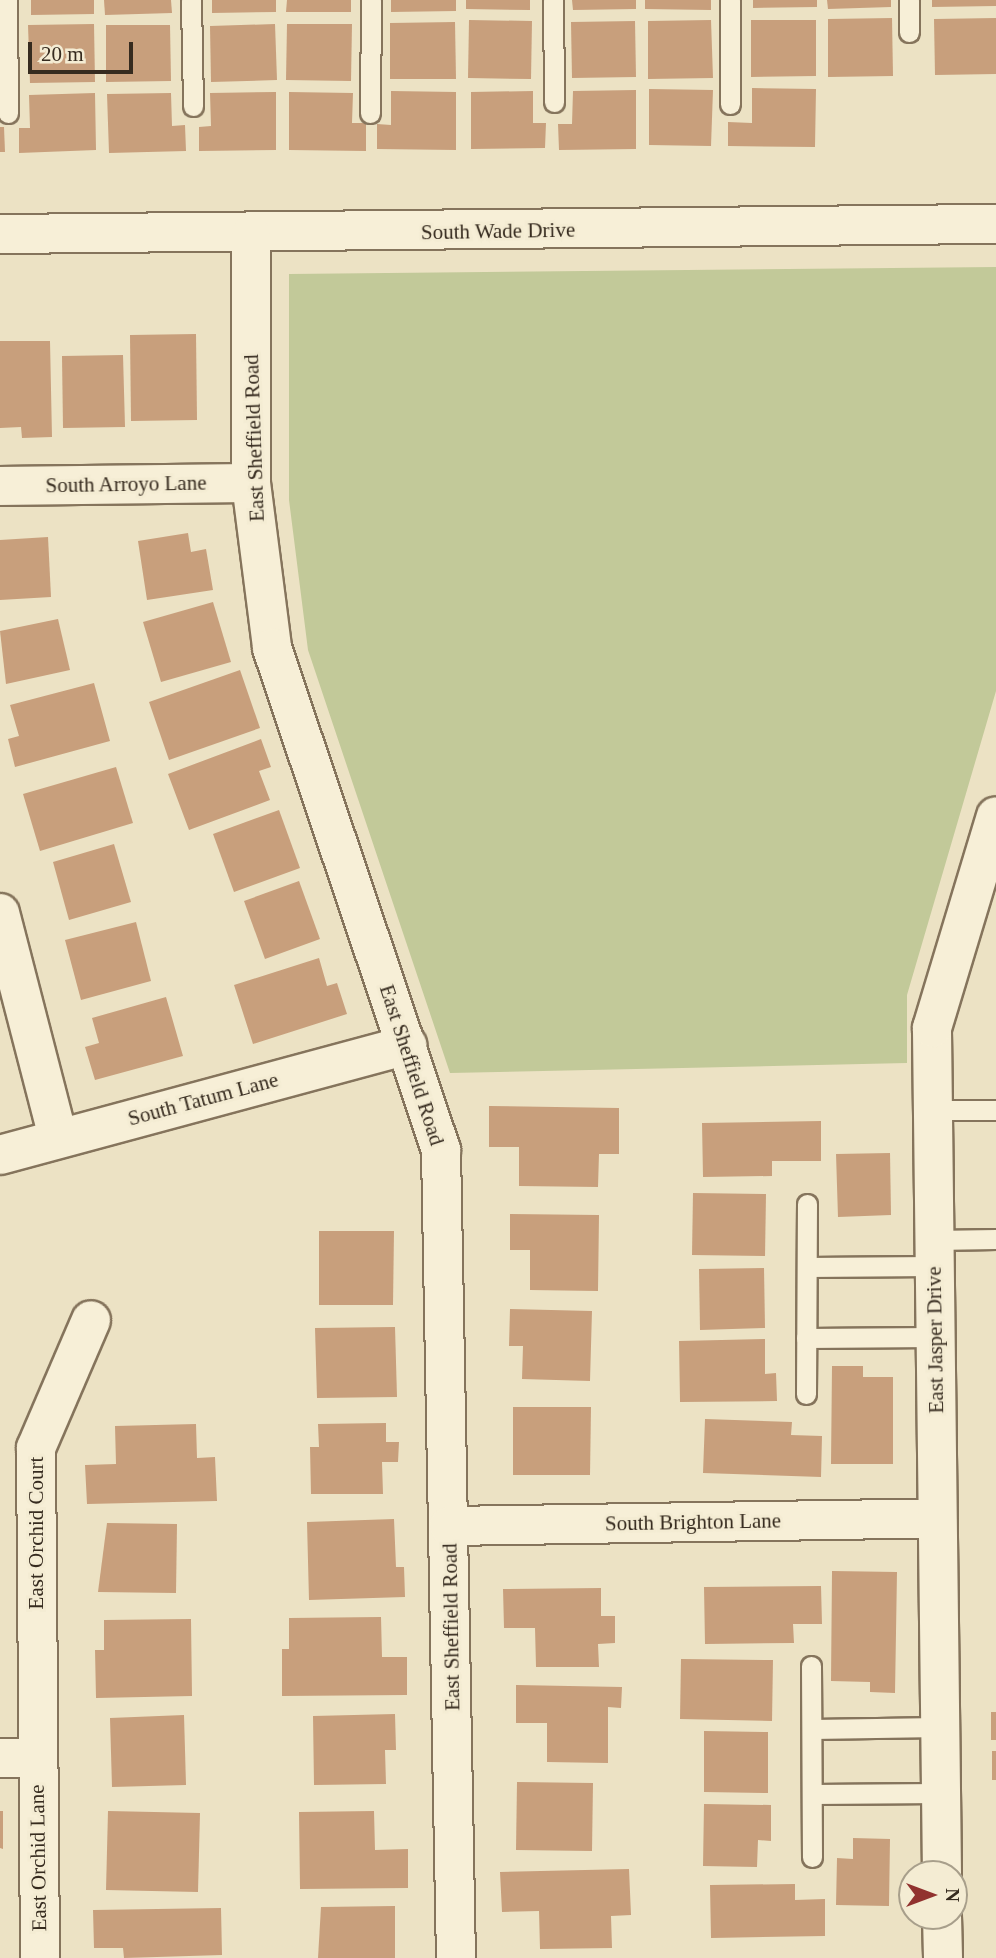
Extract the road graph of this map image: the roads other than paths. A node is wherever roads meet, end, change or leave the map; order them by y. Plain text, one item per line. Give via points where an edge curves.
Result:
1 (7, 0) edge
2 (191, 0) edge
3 (371, 0) edge
4 (553, 0) edge
5 (730, 0) edge
6 (909, 0) edge
7 (909, 32) dead end
8 (554, 102) dead end
9 (730, 104) dead end
10 (193, 106) dead end
11 (8, 113) dead end
12 (370, 113) dead end
13 (996, 224) edge
14 (0, 234) edge
15 (251, 234) junction
16 (251, 483) junction
17 (0, 486) edge
18 (996, 816) edge
19 (0, 914) edge
20 (407, 1045) junction
21 (932, 1110) junction
22 (996, 1110) edge
23 (58, 1138) junction
24 (0, 1155) edge
25 (807, 1204) dead end
26 (996, 1239) edge
27 (934, 1253) junction
28 (807, 1267) junction
29 (91, 1320) dead end
30 (935, 1337) junction
31 (806, 1338) junction
32 (806, 1394) dead end
33 (937, 1518) junction
34 (449, 1526) junction
35 (811, 1666) dead end
36 (940, 1727) junction
37 (812, 1729) junction
38 (18, 1758) edge
39 (941, 1793) junction
40 (812, 1794) junction
41 (812, 1857) dead end
42 (942, 1860) edge
43 (942, 1930) edge
44 (40, 1958) edge
45 (456, 1958) edge
46 (943, 1958) edge

1 - 11 lane
2 - 10 lane
3 - 12 lane
4 - 8 lane
5 - 9 lane
6 - 7 lane
13 - 15 street, South Wade Drive
14 - 15 street, South Wade Drive
15 - 16 street, East Sheffield Road
16 - 17 street, South Arroyo Lane
16 - 20 street, East Sheffield Road via 272,648
18 - 21 street, East Jasper Drive via 932,1028
19 - 23 street
20 - 23 street, South Tatum Lane
20 - 34 street, East Sheffield Road via 441,1150
21 - 22 lane
21 - 27 street, East Jasper Drive
23 - 24 street, South Tatum Lane
25 - 28 lane
26 - 27 lane
27 - 28 lane
27 - 30 street, East Jasper Drive
28 - 31 lane
29 - 38 street, East Orchid Court via 36,1448
30 - 31 lane
30 - 33 street, East Jasper Drive
31 - 32 lane
33 - 34 street, South Brighton Lane
33 - 36 street, East Jasper Drive
34 - 45 street, East Sheffield Road
35 - 37 lane
36 - 37 lane
36 - 39 street, East Jasper Drive
37 - 40 lane
38 - 44 street, East Orchid Lane
39 - 40 lane
39 - 42 street, East Jasper Drive
40 - 41 lane
43 - 46 street

